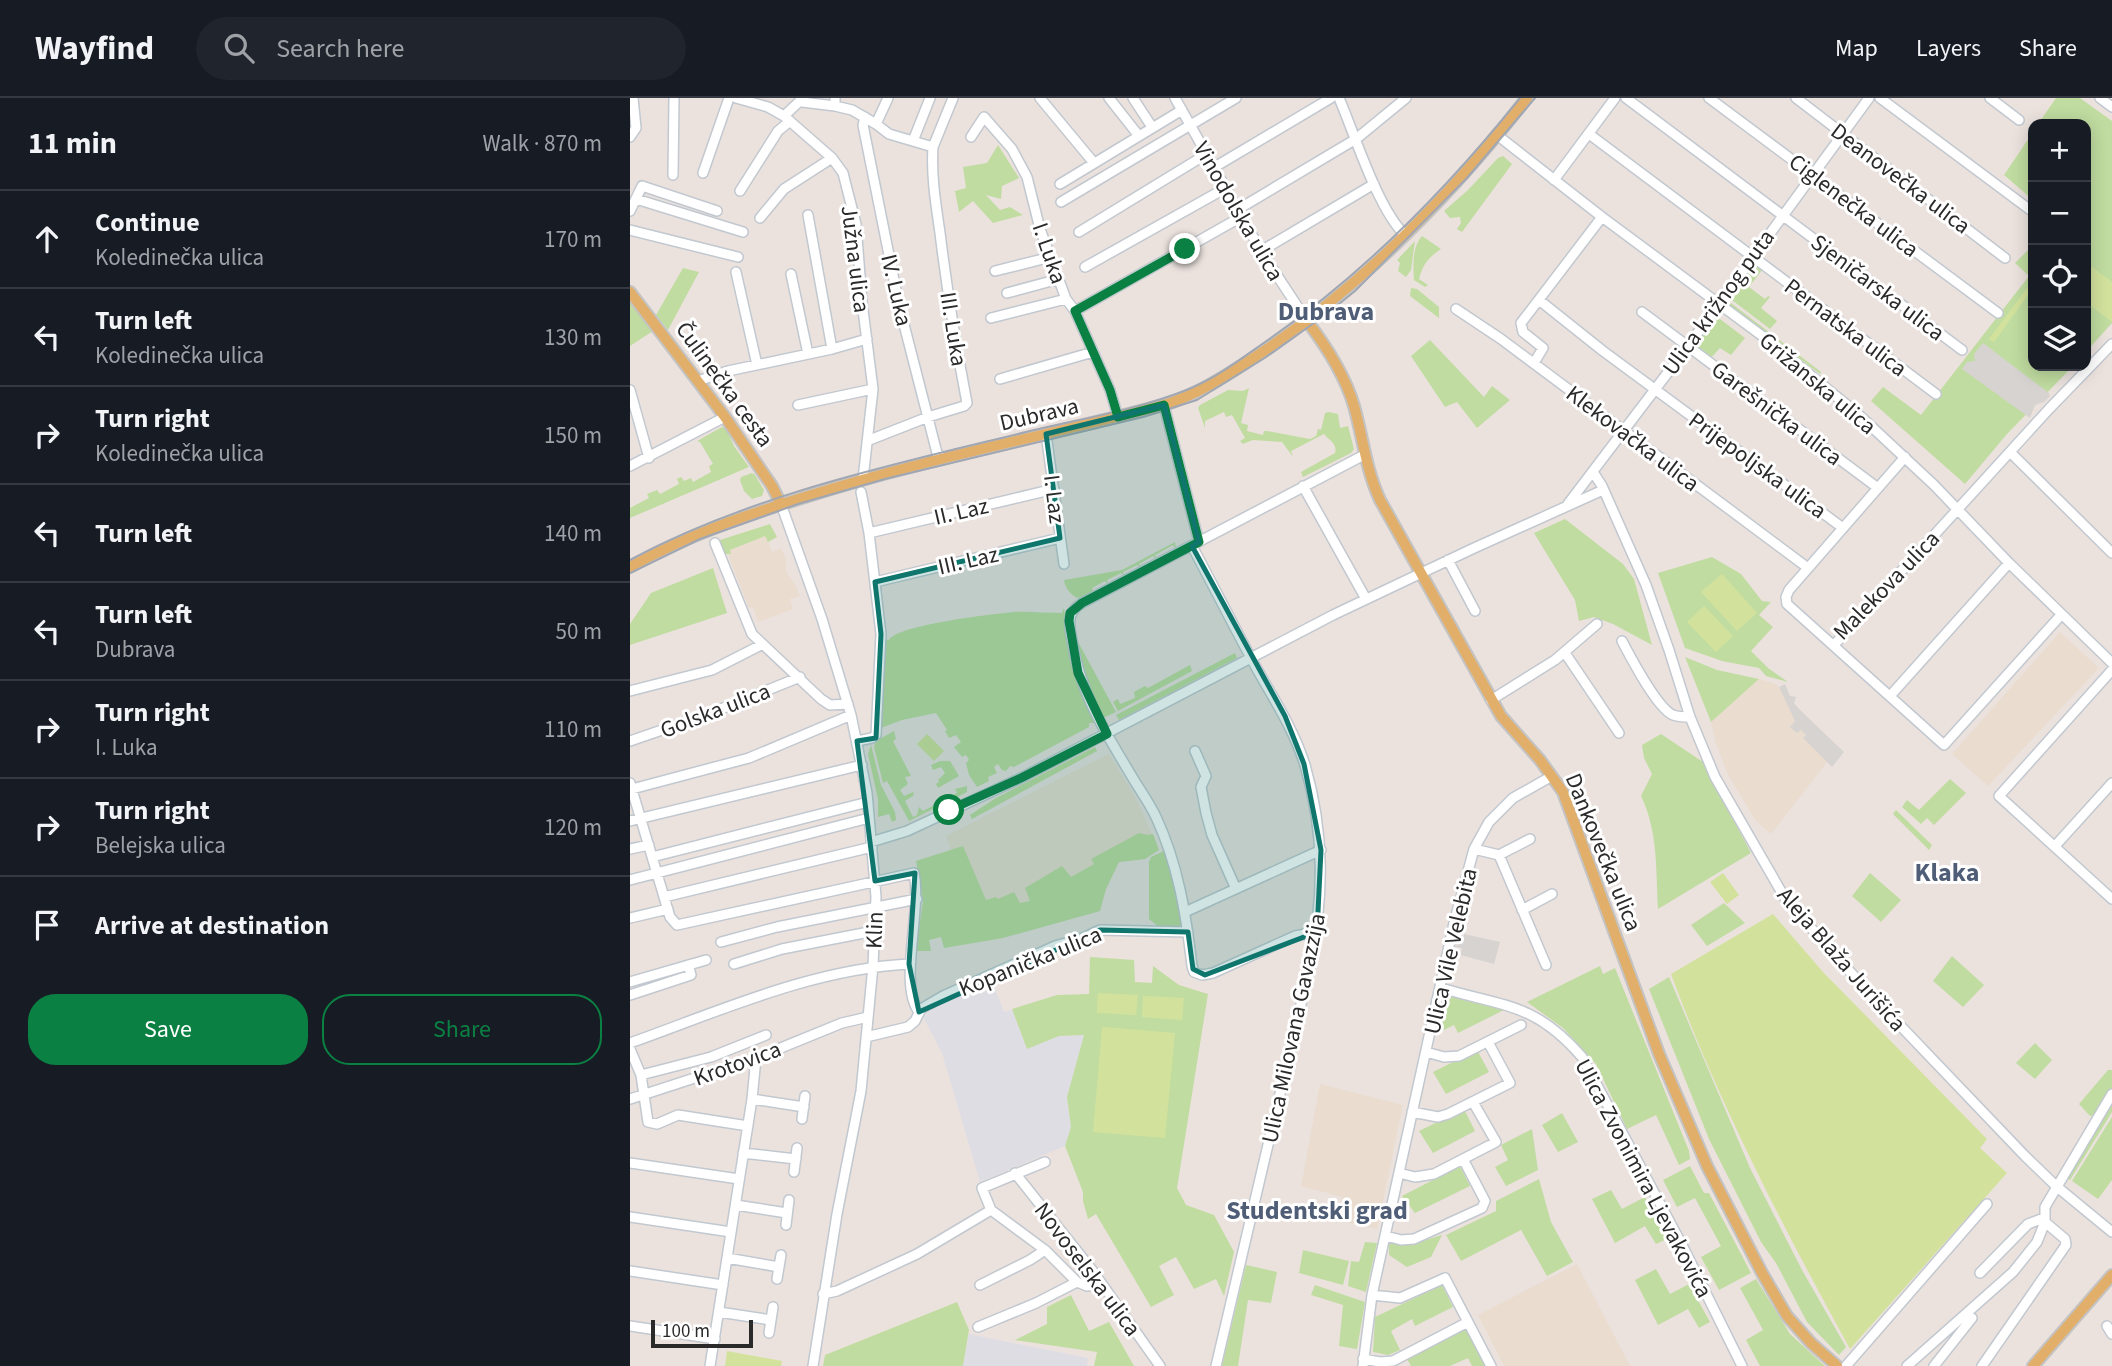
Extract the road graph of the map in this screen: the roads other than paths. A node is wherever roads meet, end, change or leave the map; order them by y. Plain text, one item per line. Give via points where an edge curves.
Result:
1 (633, 98) edge
2 (674, 98) edge
3 (729, 98) edge
4 (736, 98) edge
5 (888, 98) edge
6 (930, 98) edge
7 (953, 98) edge
8 (1040, 98) edge
9 (1109, 98) edge
10 (1133, 98) edge
11 (1175, 98) edge
12 (1236, 98) edge
13 (1331, 98) edge
14 (1339, 98) edge
15 (1406, 98) edge
16 (1527, 98) edge
17 (1615, 98) edge
18 (1626, 98) edge
19 (1709, 98) edge
20 (1796, 98) edge
21 (1869, 98) edge
22 (1880, 98) edge
23 (1990, 98) edge
24 (2100, 98) edge
25 (803, 100) edge
26 (758, 101) edge
27 (835, 102) edge
28 (2112, 107) edge
29 (1182, 110) junction
30 (865, 117) junction
31 (787, 118) junction
32 (2019, 120) dead end
33 (876, 124) junction
34 (1189, 125) junction
35 (1152, 127) junction
36 (1589, 134) junction
37 (1843, 134) junction
38 (1497, 135) junction
39 (1139, 136) junction
40 (630, 137) edge
41 (971, 137) dead end
42 (1356, 139) junction
43 (913, 141) junction
44 (933, 147) junction
45 (1205, 155) junction
46 (832, 158) junction
47 (1094, 163) junction
48 (1213, 168) junction
49 (703, 173) dead end
50 (1813, 174) junction
51 (673, 175) dead end
52 (1554, 180) junction
53 (1060, 184) dead end
54 (1374, 184) junction
55 (1224, 189) junction
56 (740, 191) dead end
57 (636, 199) junction
58 (1061, 202) dead end
59 (2028, 208) edge
60 (630, 211) edge
61 (717, 211) dead end
62 (1239, 214) junction
63 (1783, 214) junction
64 (808, 215) dead end
65 (1602, 217) junction
66 (760, 218) dead end
67 (630, 230) edge
68 (743, 232) dead end
69 (1079, 232) dead end
70 (1404, 234) junction
71 (1261, 251) junction
72 (738, 257) dead end
73 (1051, 257) junction
74 (1751, 257) junction
75 (2005, 258) dead end
76 (1085, 267) dead end
77 (995, 271) dead end
78 (736, 272) dead end
79 (791, 274) dead end
80 (1059, 279) junction
81 (630, 292) edge
82 (1007, 293) dead end
83 (1066, 299) junction
84 (1539, 300) junction
85 (1718, 303) junction
86 (1457, 309) dead end
87 (1075, 311) junction
88 (1642, 313) dead end
89 (1998, 313) dead end
90 (991, 317) dead end
91 (1307, 321) junction
92 (867, 340) junction
93 (2112, 344) edge
94 (1688, 346) junction
95 (832, 349) junction
96 (1962, 350) dead end
97 (1093, 352) junction
98 (808, 354) junction
99 (1534, 363) junction
100 (757, 365) junction
101 (1000, 379) dead end
102 (698, 381) junction
103 (1655, 388) junction
104 (873, 389) junction
105 (630, 390) edge
106 (1936, 394) dead end
107 (798, 405) dead end
108 (1164, 405) junction
109 (725, 417) junction
110 (928, 417) junction
111 (1118, 417) junction
112 (1624, 432) junction
113 (1046, 434) junction
114 (867, 440) junction
115 (2010, 452) junction
116 (1364, 454) junction
117 (1905, 457) junction
118 (649, 458) junction
119 (943, 458) junction
120 (630, 466) edge
121 (1593, 472) junction
122 (863, 479) junction
123 (1303, 486) junction
124 (1878, 488) junction
125 (1054, 489) junction
126 (1603, 490) junction
127 (861, 492) dead end
128 (781, 503) junction
129 (1567, 506) junction
130 (1958, 510) junction
131 (1843, 528) junction
132 (869, 533) junction
133 (1060, 538) junction
134 (715, 543) dead end
135 (1196, 544) junction
136 (2112, 553) edge
137 (1448, 560) junction
138 (2009, 563) junction
139 (1064, 564) dead end
140 (630, 567) edge
141 (1808, 568) junction
142 (1420, 573) junction
143 (875, 582) junction
144 (1366, 599) junction
145 (1475, 611) dead end
146 (2061, 615) junction
147 (1597, 624) dead end
148 (1622, 641) dead end
149 (1834, 645) junction
150 (761, 646) junction
151 (1565, 653) junction
152 (1251, 657) junction
153 (2112, 663) edge
154 (2112, 670) edge
155 (800, 677) junction
156 (630, 691) edge
157 (1890, 695) junction
158 (1492, 700) junction
159 (848, 704) junction
160 (851, 715) junction
161 (1690, 717) junction
162 (1619, 733) dead end
163 (1107, 734) junction
164 (630, 741) edge
165 (857, 741) junction
166 (1195, 751) dead end
167 (862, 765) junction
168 (1552, 776) junction
169 (2112, 783) edge
170 (631, 786) edge
171 (868, 802) junction
172 (640, 818) junction
173 (869, 818) junction
174 (630, 821) edge
175 (1530, 839) dead end
176 (649, 845) junction
177 (872, 845) junction
178 (2055, 846) junction
179 (630, 849) edge
180 (1474, 849) junction
181 (1321, 850) junction
182 (1499, 855) junction
183 (652, 857) junction
184 (657, 873) junction
185 (630, 880) edge
186 (875, 881) junction
187 (1236, 889) junction
188 (1552, 894) dead end
189 (664, 897) junction
190 (2111, 897) edge
191 (917, 899) junction
192 (875, 907) junction
193 (668, 909) junction
194 (1522, 910) junction
195 (1185, 912) junction
196 (630, 918) edge
197 (874, 931) junction
198 (1188, 932) junction
199 (1317, 932) junction
200 (721, 942) dead end
201 (706, 960) dead end
202 (734, 964) dead end
203 (909, 964) junction
204 (688, 965) junction
205 (1546, 965) dead end
206 (873, 966) junction
207 (630, 982) edge
208 (1441, 988) junction
209 (630, 995) edge
210 (919, 1012) junction
211 (868, 1017) junction
212 (842, 1023) junction
213 (1521, 1025) dead end
214 (766, 1035) dead end
215 (866, 1037) junction
216 (1488, 1042) junction
217 (630, 1044) edge
218 (630, 1049) edge
219 (1426, 1052) junction
220 (756, 1058) junction
221 (641, 1075) junction
222 (2112, 1094) edge
223 (644, 1095) junction
224 (806, 1096) dead end
225 (630, 1099) edge
226 (752, 1099) junction
227 (1474, 1102) junction
228 (804, 1107) junction
229 (1412, 1112) junction
230 (802, 1119) dead end
231 (748, 1126) junction
232 (797, 1148) dead end
233 (743, 1153) junction
234 (796, 1159) junction
235 (1463, 1159) junction
236 (1045, 1162) dead end
237 (630, 1163) edge
238 (794, 1172) dead end
239 (1015, 1173) junction
240 (1399, 1173) junction
241 (739, 1179) junction
242 (2056, 1185) junction
243 (789, 1200) dead end
244 (1987, 1204) dead end
245 (736, 1206) junction
246 (991, 1210) junction
247 (787, 1213) junction
248 (630, 1217) edge
249 (2044, 1220) junction
250 (786, 1225) dead end
251 (732, 1232) junction
252 (2112, 1232) edge
253 (1386, 1236) junction
254 (1045, 1250) junction
255 (781, 1255) dead end
256 (727, 1258) junction
257 (779, 1267) junction
258 (630, 1271) edge
259 (1980, 1273) dead end
260 (2112, 1275) edge
261 (778, 1279) dead end
262 (1077, 1282) junction
263 (1101, 1284) junction
264 (723, 1285) junction
265 (980, 1285) dead end
266 (823, 1294) junction
267 (1372, 1295) junction
268 (773, 1307) dead end
269 (719, 1312) junction
270 (1972, 1318) dead end
271 (771, 1320) junction
272 (1468, 1322) junction
273 (630, 1326) edge
274 (978, 1327) dead end
275 (769, 1333) dead end
276 (715, 1339) junction
277 (1363, 1363) edge
278 (1394, 1363) edge
279 (710, 1366) edge
280 (813, 1366) edge
281 (1160, 1366) edge
282 (1216, 1366) edge
283 (1491, 1366) edge
284 (1742, 1366) edge
285 (1837, 1366) edge
286 (1846, 1366) edge
287 (1907, 1366) edge
288 (1934, 1366) edge
289 (1982, 1366) edge
290 (2033, 1366) edge

1 - 40 street via 636,128
2 - 51 street
3 - 49 street
4 - 26 street, Južna ulica
5 - 33 street
6 - 43 street
7 - 44 street, III. Luka
8 - 47 street
9 - 39 street
10 - 35 street
11 - 29 street, Vinodolska ulica
12 - 34 street
13 - 48 street
14 - 42 street
15 - 42 street
16 - 38 main road, Dubrava
17 - 36 street
18 - 63 street, Sjeničarska ulica
19 - 50 street, Ciglenečka ulica
20 - 37 street, Deanovečka ulica
21 - 37 street, Ulica križnog puta
22 - 59 street
23 - 32 street
24 - 28 street
25 - 27 street
25 - 31 street
26 - 31 street, Južna ulica
27 - 30 street
29 - 34 street, Vinodolska ulica
29 - 35 street
30 - 33 street
30 - 110 street, IV. Luka via 887,251
31 - 46 street, Južna ulica
31 - 56 street
33 - 43 street via 889,134
34 - 45 street, Vinodolska ulica
34 - 58 street
35 - 39 street
36 - 52 street
36 - 74 street, Pernatska ulica
37 - 50 street, Ulica križnog puta
37 - 75 street, Deanovečka ulica
38 - 52 street, Grižanska ulica
38 - 70 main road, Dubrava
39 - 47 street
41 - 73 street, I. Luka via 984,117 1012,149 1027,177
42 - 54 street
42 - 62 street
43 - 44 street
44 - 110 street, III. Luka via 950,313 967,403
45 - 48 street, Vinodolska ulica
45 - 69 street
46 - 66 street via 784,189
46 - 92 street, Južna ulica via 842,173 856,224
47 - 53 street
48 - 55 street, Vinodolska ulica
50 - 63 street, Ulica križnog puta
50 - 89 street, Ciglenečka ulica
52 - 65 street, Grižanska ulica
54 - 70 street
54 - 71 street
55 - 62 street, Vinodolska ulica
55 - 76 street
57 - 60 street
57 - 61 street via 642,186
57 - 68 street
62 - 71 street, Vinodolska ulica
62 - 87 street
63 - 74 street, Ulica križnog puta
63 - 96 street, Sjeničarska ulica
64 - 95 street
65 - 84 street
65 - 85 street, Grižanska ulica
67 - 72 street
70 - 91 main road, Dubrava
71 - 91 street, Vinodolska ulica
73 - 77 street
73 - 80 street, I. Luka
74 - 85 street, Ulica križnog puta
74 - 106 street, Pernatska ulica
78 - 100 street
79 - 98 street
80 - 82 street
80 - 83 street, I. Luka
81 - 102 main road, Čulinečka cesta
83 - 87 street, I. Luka
83 - 90 street
84 - 99 street via 1521,326 1543,348
84 - 103 street, Prijepoljska ulica
85 - 94 street, Ulica križnog puta
85 - 117 street, Grižanska ulica
86 - 99 street, Klekovačka ulica
87 - 97 street, I. Luka
88 - 94 street, Garešnička ulica
91 - 108 main road, Dubrava via 1213,384
91 - 116 main road, Dankovečka ulica via 1349,393
92 - 95 street
92 - 104 street, Južna ulica
93 - 115 street, Malekova ulica
94 - 103 street, Ulica križnog puta
94 - 124 street, Garešnička ulica
95 - 98 street
97 - 101 street
97 - 111 street, I. Luka
98 - 100 street
99 - 112 street, Klekovačka ulica
100 - 102 street
102 - 109 main road, Čulinečka cesta
103 - 112 street, Ulica križnog puta
103 - 131 street, Prijepoljska ulica
104 - 107 street
104 - 114 street, Južna ulica
105 - 118 street
108 - 111 main road, Dubrava
108 - 135 street, Ulica Milovana Gavazzija
109 - 118 street
109 - 128 main road, Čulinečka cesta
110 - 114 street, III. Luka
110 - 119 street, IV. Luka via 937,453
111 - 113 main road, Dubrava
112 - 121 street, Ulica križnog puta
112 - 141 street, Klekovačka ulica
113 - 119 main road, Dubrava
113 - 125 street, I. Laz
114 - 122 street, Južna ulica
115 - 130 street, Malekova ulica
115 - 136 street
116 - 123 street
116 - 142 main road, Dankovečka ulica via 1380,500
117 - 124 street
117 - 130 street, Grižanska ulica
118 - 120 street
119 - 122 main road, Dubrava
121 - 126 street, Aleja Blaža Jurišića
121 - 129 street, Ulica križnog puta
122 - 128 main road, Dubrava
123 - 135 street
123 - 144 street
124 - 131 street
125 - 132 street, II. Laz
125 - 133 street, I. Laz
126 - 129 street, Ulica križnog puta
126 - 161 street, Aleja Blaža Jurišića via 1646,585
127 - 132 street
128 - 140 main road, Dubrava via 698,533
128 - 159 street, Klin
129 - 137 street, Ulica križnog puta
130 - 138 street, Grižanska ulica
130 - 149 street, Malekova ulica
131 - 141 street
132 - 143 street
133 - 139 street, I. Laz
133 - 143 street, III. Laz
134 - 150 street via 747,624
135 - 152 street, Ulica Milovana Gavazzija
135 - 163 street via 1070,613 1078,673
137 - 142 street, Ulica križnog puta
137 - 145 street
138 - 146 street, Grižanska ulica
138 - 157 street
141 - 149 street, Malekova ulica via 1786,597 1787,604
142 - 144 street, Ulica križnog puta
142 - 158 main road, Dankovečka ulica
143 - 165 street via 881,634 876,735
144 - 152 street, Ulica križnog puta
146 - 153 street, Grižanska ulica
146 - 157 street via 1944,745
147 - 151 street
148 - 161 street via 1664,708 1672,715
149 - 157 street
150 - 155 street
150 - 156 street via 712,670
151 - 158 street
151 - 162 street
152 - 163 street, Ulica križnog puta
152 - 181 street, Ulica Milovana Gavazzija via 1285,716 1304,764
154 - 178 street via 1999,796
155 - 159 street via 830,705
155 - 164 street, Golska ulica
158 - 168 main road, Dankovečka ulica
159 - 160 street, Klin
160 - 165 street, Klin
160 - 170 street via 749,758
161 - 242 street, Aleja Blaža Jurišića via 1715,777 1791,907
163 - 177 street, Ulica križnog puta
163 - 195 street via 1155,816 1175,868
165 - 167 street, Klin
166 - 187 street via 1206,776 1201,791 1212,835
167 - 171 street, Klin
167 - 172 street
168 - 180 street, Ulica Vile Velebita via 1513,798 1489,822
168 - 285 main road, Dankovečka ulica via 1569,809 1659,1054 1717,1185 1787,1316
169 - 178 street
170 - 172 street
171 - 173 street, Klin
171 - 183 street
172 - 174 street
172 - 176 street
173 - 177 street, Klin
173 - 184 street
175 - 182 street, Ulica Vile Velebita
176 - 179 street
176 - 183 street
177 - 186 street, Klin
177 - 189 street, Ulica križnog puta
178 - 190 street
180 - 182 street, Ulica Vile Velebita
180 - 208 street, Ulica Vile Velebita
181 - 187 street
181 - 199 street, Ulica Milovana Gavazzija
182 - 194 street, Ulica Vile Velebita
183 - 184 street
184 - 185 street
184 - 189 street
186 - 191 street via 914,873
186 - 192 street, Klin
186 - 193 street via 681,925 672,920
187 - 195 street
188 - 194 street
189 - 193 street
191 - 192 street
191 - 203 street
192 - 197 street, Klin
192 - 200 street
193 - 196 street
194 - 205 street, Ulica Vile Velebita
195 - 198 street
197 - 202 street via 782,949
197 - 206 street, Klin
198 - 199 street via 1192,966 1202,975 1233,966 1295,936
198 - 210 street, Kopanička ulica via 1100,930 943,996
199 - 282 street, Ulica Milovana Gavazzija
201 - 204 street
203 - 206 street
203 - 210 street
204 - 207 street
204 - 209 street via 691,975
206 - 211 street, Klin
206 - 217 street via 785,987
208 - 219 street, Ulica Vile Velebita
208 - 284 street, Ulica Zvonimira Ljevakovića via 1529,1013 1561,1035 1582,1057
210 - 215 street, Kopanička ulica via 908,1027
211 - 212 street, Krotovica
211 - 215 street, Klin
212 - 215 street
212 - 220 street, Krotovica
213 - 216 street, Ulica Vile Velebita
214 - 221 street via 711,1057
215 - 266 street, Klin via 861,1091
216 - 219 street, Ulica Vile Velebita via 1452,1057
216 - 227 street via 1510,1083
218 - 221 street
219 - 229 street, Ulica Vile Velebita
220 - 223 street, Krotovica
220 - 226 street
221 - 223 street
222 - 242 street
223 - 225 street, Krotovica
223 - 231 street via 647,1120 653,1125 678,1115
224 - 228 street
226 - 228 street
226 - 231 street
227 - 229 street via 1438,1117
227 - 235 street via 1496,1142
228 - 230 street
229 - 240 street, Ulica Vile Velebita
231 - 233 street
232 - 234 street
233 - 234 street
233 - 241 street
234 - 238 street
235 - 240 street via 1425,1176
235 - 253 street via 1485,1201 1482,1208 1414,1239
236 - 239 street
237 - 241 street
239 - 246 street via 982,1188
239 - 263 street, Novoselska ulica
240 - 253 street, Ulica Vile Velebita
241 - 245 street
242 - 249 street
242 - 252 street, Aleja Blaža Jurišića
243 - 247 street
244 - 286 street
245 - 247 street
245 - 251 street
246 - 254 street
246 - 266 street via 918,1254
247 - 250 street
248 - 251 street
249 - 259 street via 2027,1224
249 - 287 street via 2038,1242 2014,1272
249 - 289 street via 2066,1245
251 - 256 street
253 - 267 street, Ulica Vile Velebita
254 - 262 street
254 - 265 street
255 - 257 street
256 - 257 street
256 - 264 street
257 - 261 street
258 - 264 street
260 - 290 main road
262 - 263 street
262 - 274 street
263 - 281 street, Novoselska ulica
264 - 269 street
266 - 280 street, Klin
267 - 272 street via 1400,1298 1445,1278
267 - 277 street, Ulica Vile Velebita
268 - 271 street
269 - 271 street
269 - 276 street
270 - 288 street
271 - 275 street
272 - 278 street, Ulica Vile Velebita
272 - 283 street
273 - 276 street
276 - 279 street
277 - 278 street, Ulica Vile Velebita

